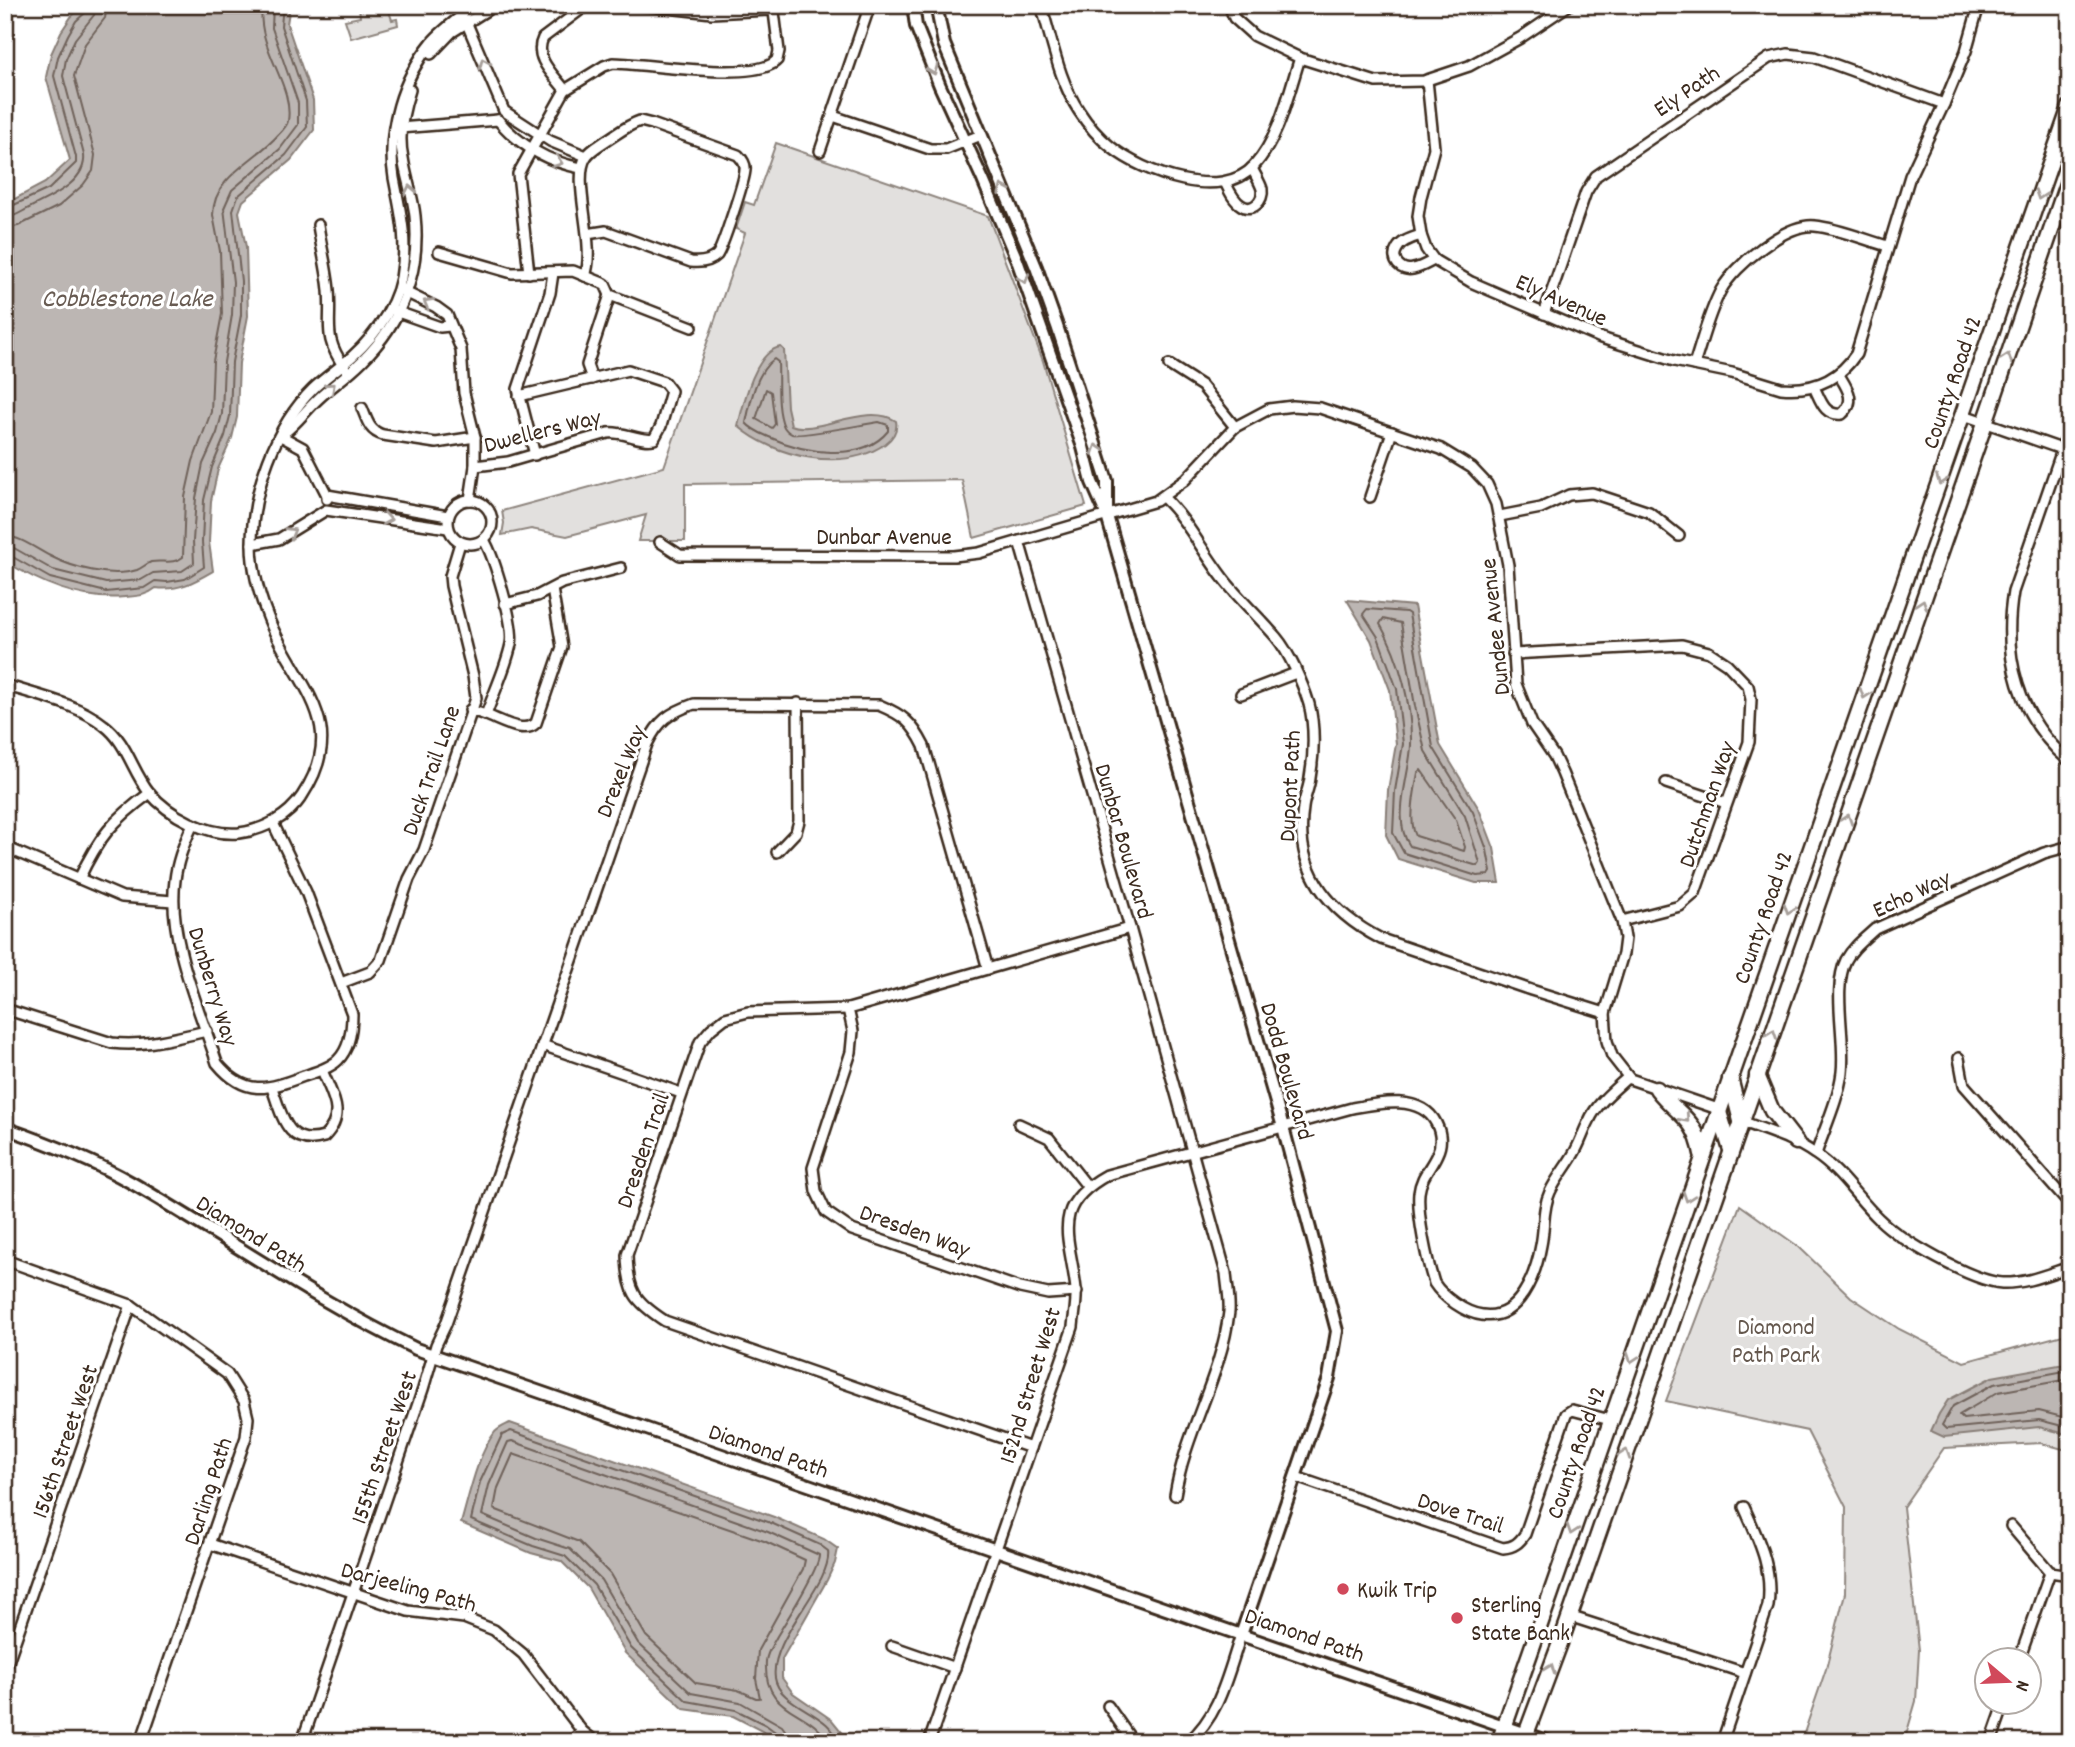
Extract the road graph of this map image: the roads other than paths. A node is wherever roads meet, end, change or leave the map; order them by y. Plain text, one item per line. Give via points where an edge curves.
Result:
1 (475, 5) edge
2 (495, 5) edge
3 (587, 5) edge
4 (640, 5) edge
5 (870, 5) edge
6 (913, 5) edge
7 (936, 5) edge
8 (1041, 5) edge
9 (1229, 5) edge
10 (1569, 5) edge
11 (1979, 5) edge
12 (465, 19) junction
13 (1300, 58) junction
14 (1427, 80) junction
15 (565, 90) junction
16 (1944, 104) junction
17 (2070, 107) edge
18 (504, 111) junction
19 (833, 116) junction
20 (498, 120) junction
21 (399, 128) junction
22 (540, 134) junction
23 (981, 135) junction
24 (965, 141) junction
25 (533, 150) junction
26 (821, 151) dead end
27 (586, 156) junction
28 (581, 168) junction
29 (1252, 168) junction
30 (2070, 175) edge
31 (1225, 182) junction
32 (415, 216) junction
33 (403, 218) junction
34 (318, 225) dead end
35 (587, 234) junction
36 (1421, 234) junction
37 (1888, 246) junction
38 (439, 252) dead end
39 (1434, 260) junction
40 (529, 272) junction
41 (553, 274) junction
42 (585, 276) junction
43 (402, 291) junction
44 (610, 295) junction
45 (390, 309) junction
46 (400, 313) junction
47 (1544, 314) junction
48 (450, 326) junction
49 (692, 327) dead end
50 (1170, 365) dead end
51 (1694, 365) junction
52 (346, 369) junction
53 (1839, 375) junction
54 (592, 379) junction
55 (1814, 387) junction
56 (519, 396) junction
57 (362, 408) dead end
58 (1964, 415) junction
59 (1985, 423) junction
60 (1235, 427) junction
61 (2070, 427) edge
62 (1392, 432) junction
63 (282, 435) junction
64 (475, 437) junction
65 (2066, 451) edge
66 (536, 455) junction
67 (475, 466) junction
68 (327, 495) junction
69 (1370, 496) dead end
70 (1163, 497) junction
71 (470, 500) junction
72 (326, 510) junction
73 (448, 516) junction
74 (1107, 516) junction
75 (1500, 516) junction
76 (448, 528) junction
77 (1679, 536) dead end
78 (484, 540) junction
79 (1019, 541) junction
80 (460, 542) junction
81 (660, 542) dead end
82 (252, 544) junction
83 (621, 568) dead end
84 (552, 589) junction
85 (505, 604) junction
86 (1513, 654) junction
87 (1296, 673) junction
88 (5, 685) edge
89 (1241, 694) dead end
90 (798, 704) junction
91 (470, 710) junction
92 (486, 715) junction
93 (2070, 762) edge
94 (1665, 783) dead end
95 (150, 793) junction
96 (1726, 803) junction
97 (273, 822) junction
98 (194, 824) junction
99 (2070, 846) edge
100 (5, 847) edge
101 (778, 852) dead end
102 (79, 879) junction
103 (173, 901) junction
104 (1622, 921) junction
105 (1130, 928) junction
106 (988, 969) junction
107 (341, 983) junction
108 (5, 1009) edge
109 (848, 1009) junction
110 (1605, 1013) junction
111 (207, 1031) junction
112 (542, 1045) junction
113 (1959, 1058) dead end
114 (322, 1070) junction
115 (1757, 1075) junction
116 (1730, 1076) junction
117 (1628, 1077) junction
118 (272, 1088) junction
119 (1657, 1089) junction
120 (681, 1093) junction
121 (1718, 1109) junction
122 (1741, 1121) junction
123 (1019, 1124) dead end
124 (5, 1128) edge
125 (1283, 1128) junction
126 (1796, 1142) junction
127 (1731, 1150) junction
128 (1194, 1152) junction
129 (1702, 1154) junction
130 (1816, 1154) junction
131 (1087, 1186) junction
132 (2070, 1205) edge
133 (5, 1260) edge
134 (2070, 1268) edge
135 (1077, 1293) junction
136 (131, 1305) junction
137 (446, 1324) joint
138 (433, 1356) junction
139 (1610, 1420) junction
140 (1031, 1448) junction
141 (1296, 1477) junction
142 (1175, 1495) dead end
143 (1744, 1507) dead end
144 (2011, 1526) dead end
145 (210, 1544) junction
146 (996, 1550) junction
147 (2050, 1572) junction
148 (2070, 1575) edge
149 (354, 1593) junction
150 (1569, 1616) junction
151 (1241, 1635) junction
152 (892, 1646) dead end
153 (2025, 1646) edge
154 (956, 1668) junction
155 (5, 1670) edge
156 (1745, 1673) junction
157 (1108, 1706) dead end
158 (2000, 1716) edge
159 (1505, 1725) junction
160 (582, 1731) junction
161 (1525, 1737) edge
162 (141, 1742) edge
163 (302, 1742) edge
164 (571, 1742) edge
165 (596, 1742) edge
166 (929, 1742) edge
167 (1133, 1742) edge
168 (1188, 1742) edge
169 (1499, 1742) edge
170 (1550, 1742) edge
171 (1722, 1742) edge
172 (1991, 1742) edge

1 - 12 street
2 - 12 street
3 - 15 street via 540,44 544,62
4 - 15 street via 712,13 769,10 774,12 778,60 768,66 715,72 613,63
5 - 19 street
6 -> 24 street via 916,26
7 - 23 street via 944,44
8 - 31 street via 1060,69 1077,109 1092,130 1112,149 1165,174 1195,183
9 - 13 street via 1234,18 1254,36
10 - 14 street via 1469,66
11 - 16 street, Ely Avenue
18 -> 12 street
12 - 21 street via 434,40 414,70 404,88
13 - 14 street via 1376,82
13 - 29 street via 1276,131
14 - 36 street via 1434,148 1418,216
15 - 22 street
16 - 37 street, Ely Avenue via 1910,176
16 - 47 street, Ely Path via 1814,57 1788,54 1769,58 1597,176 1586,192
17 -> 58 highway, County Road 42
18 - 20 street
18 - 22 street
19 - 24 street via 923,148 946,149
19 - 26 street
20 - 21 street
20 - 25 street
32 -> 21 street
21 - 33 street via 394,176
22 - 25 street
22 - 27 street
23 - 24 street
74 -> 23 street via 1107,481 1057,326
24 -> 74 street via 1017,260
25 -> 28 street
25 - 40 street via 518,174
27 - 28 street
27 - 35 street via 640,121 738,155 746,169 718,253 709,260 691,262 606,231
28 - 35 street
29 - 31 street
29 - 31 street via 1263,191 1255,206 1240,205
59 -> 30 highway, County Road 42
32 - 33 street
32 - 43 street via 415,248
33 - 43 street
34 - 52 street via 329,290 330,344
35 - 42 street via 590,263
36 - 39 street
36 - 39 street via 1402,242 1394,257 1397,264 1412,269
37 - 51 street via 1816,226 1799,226 1776,238 1732,274 1720,291
37 - 53 street, Ely Avenue via 1867,325 1853,359
38 - 40 street via 496,270
39 - 47 street, Ely Avenue
40 - 41 street
41 - 42 street via 573,271
41 - 56 street via 517,388
42 - 44 street via 605,284
43 - 45 street
43 - 46 street
48 -> 43 street via 447,315
44 - 49 street
44 - 54 street via 587,365
45 - 46 street
45 - 52 street
46 - 48 street
46 - 52 street via 380,341
47 - 51 street, Ely Avenue via 1628,348
48 - 64 street via 461,349 462,380
50 - 60 street via 1202,386
51 - 55 street, Ely Avenue via 1781,388
52 - 63 street
53 - 55 street, Ely Avenue
53 - 55 street via 1850,397 1842,414 1828,412
54 - 56 street, Dwellers Way
54 - 66 street, Dwellers Way via 628,370 669,385 670,400 657,435 650,440 608,433
56 - 66 street
57 - 64 street via 375,433 436,443
58 - 59 street
58 -> 116 highway, County Road 42
59 - 65 street
115 -> 59 highway, County Road 42
60 - 62 street, Dundee Avenue via 1269,409 1306,406
60 - 70 street, Dundee Avenue
61 - 65 street
62 - 69 street
62 - 75 street, Dundee Avenue via 1463,460 1487,484
63 - 68 street via 303,448
63 - 82 street via 257,492
64 - 67 street
65 - 93 street via 2013,592 2008,621 2009,652 2020,694 2040,732
66 - 67 street, Dwellers Way
67 - 71 street
68 - 72 street
68 - 73 street
70 - 74 street, Dundee Avenue
70 - 87 street, Dupont Path via 1181,514 1234,592 1277,637
71 - 73 street via 459,503
71 - 78 street via 482,504 492,518
72 -> 76 street
82 -> 72 street via 279,539
73 - 76 street
74 - 79 street, Dunbar Avenue
74 - 125 street, Dodd Boulevard
75 - 77 street via 1541,508 1569,495 1592,493 1649,512
75 - 86 street, Dundee Avenue
76 - 80 street
78 - 80 street via 472,545
78 - 85 street
79 - 81 street, Dunbar Avenue via 954,556 680,555
79 - 105 street, Dunbar Boulevard
80 - 91 street, Duck Trail Lane via 450,576 476,690
82 - 97 street via 257,587 273,628 310,692 321,731 318,760 308,786 288,813
83 - 84 street
84 - 85 street
84 - 92 street via 562,647 540,715 532,728 525,729
85 - 92 street via 512,641
86 - 96 street, Dutchman Way via 1682,645 1709,652 1727,664 1748,686 1751,699 1749,742
86 - 104 street, Dundee Avenue via 1523,706 1562,773
87 - 89 street
87 - 110 street, Dupont Path via 1309,706 1312,740 1301,822 1306,862 1316,885 1330,901 1381,939
88 - 95 street via 78,709 106,726 125,748
90 - 101 street via 799,821 796,832
90 - 106 street, Drexel Way via 879,705 899,713 915,728
90 - 112 street, Drexel Way via 694,704 672,712 655,728
91 - 92 street
91 - 107 street, Duck Trail Lane via 424,850 381,960 370,972
94 - 96 street
95 - 98 street
95 - 102 street via 114,821
96 - 104 street, Dutchman Way via 1695,893 1681,906
97 - 98 street via 239,833
97 - 107 street, Dunberry Way via 299,874
98 - 103 street, Dunberry Way via 179,860
99 - 130 street, Echo Way via 2044,853 1875,929 1857,944 1845,961 1840,981 1842,1076
100 - 102 street
102 - 103 street via 122,897
103 - 111 street, Dunberry Way via 181,954
104 - 110 street, Dundee Avenue via 1623,954
105 - 106 street, Dresden Trail
105 - 128 street, Dunbar Boulevard
106 - 109 street, Dresden Trail
107 - 114 street, Dunberry Way via 352,1025 338,1061
108 - 111 street via 126,1045
109 - 120 street, Dresden Trail via 748,1012 725,1018 701,1042
109 - 135 street, Dresden Way via 851,1052 813,1168 816,1191 826,1212 852,1230 1020,1288 1048,1294
110 - 117 street, Dundee Avenue via 1609,1049
111 - 118 street, Dunberry Way via 217,1063 227,1075 239,1084
112 - 120 street
112 - 137 street, Drexel Way
113 - 132 street via 1964,1085
114 - 118 street, Dunberry Way
114 - 118 street via 337,1109 336,1121 324,1137 304,1140 293,1134
115 - 122 highway, County Road 42
115 - 126 highway via 1772,1111
116 - 121 highway, County Road 42
116 - 122 highway
117 - 119 street
117 - 125 street via 1599,1105 1550,1192 1542,1243 1520,1299 1494,1316 1471,1312 1434,1283 1419,1194 1423,1175 1437,1154 1440,1135 1433,1117 1408,1104 1370,1105
119 - 121 street
119 -> 129 highway via 1688,1118 1698,1134
120 - 140 street, Dresden Trail via 627,1255 628,1282 643,1307 665,1321
121 - 127 highway
121 - 129 highway, County Road 42
122 - 126 street
122 - 127 highway, County Road 42
123 - 131 street via 1049,1138
124 - 138 street, Diamond Path via 130,1182 361,1323
125 - 128 street
125 - 141 street, Dodd Boulevard via 1338,1331 1329,1378
126 - 130 street
150 -> 127 highway, County Road 42
128 - 131 street via 1107,1175
128 - 142 street, Dunbar Boulevard via 1226,1273 1229,1309
129 -> 139 highway, County Road 42
130 - 134 street via 1899,1236 1980,1278 2022,1282
131 - 135 street, 152nd Street West via 1073,1204 1066,1226
133 - 136 street, Darling Path
135 - 140 street, 152nd Street West via 1073,1327
136 - 145 street, Darling Path via 226,1374 244,1401 246,1437
136 - 155 street, 156th Street West
137 - 138 street, 155th Street West
138 - 146 street, Diamond Path
138 - 149 street, 155th Street West
139 - 141 street, Dove Trail via 1572,1410 1566,1414 1525,1534 1509,1547
139 -> 159 highway, County Road 42
140 - 146 street, 152nd Street West
141 - 151 street, Dodd Boulevard
143 - 156 street via 1767,1562 1771,1586
144 - 147 street
145 - 149 street, Darjeeling Path
145 - 162 street, Darling Path
146 - 151 street, Diamond Path
146 - 154 street, 152nd Street West
147 - 148 street
147 - 153 street
149 - 160 street, Darjeeling Path via 408,1611 464,1618 494,1630 523,1654
149 - 163 street, 155th Street West
150 - 156 street
161 -> 150 highway, County Road 42
151 - 159 street, Diamond Path
151 - 168 street via 1213,1712
152 - 154 street
154 - 166 street, 152nd Street West
156 - 171 street
157 - 167 street
158 - 172 street
159 - 161 street, Diamond Path
159 - 169 highway, County Road 42
160 - 164 street
160 - 165 street, Darjeeling Path
161 - 170 street, Diamond Path

